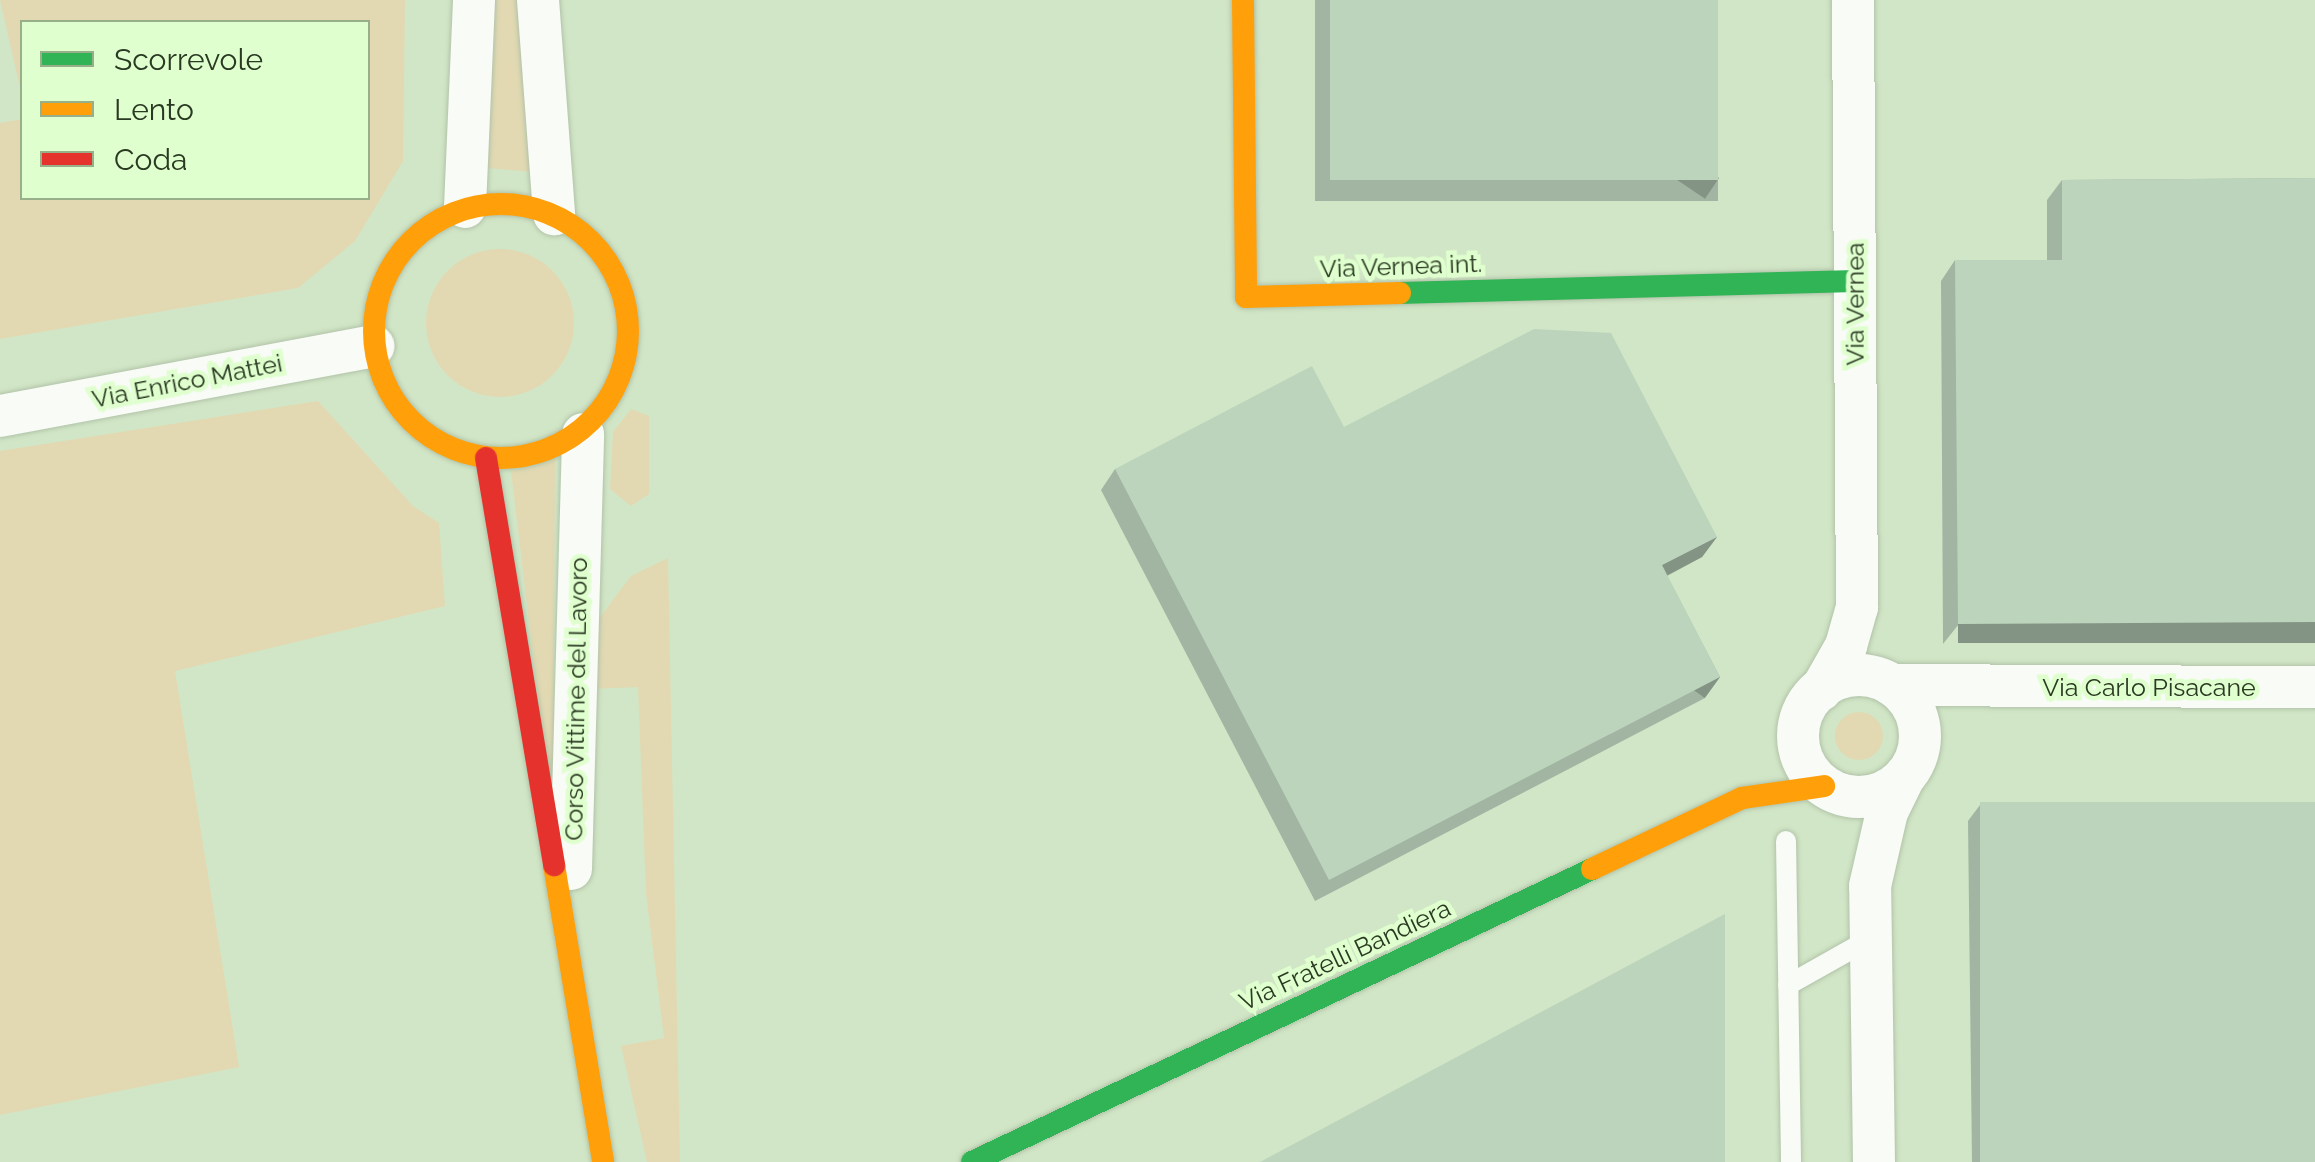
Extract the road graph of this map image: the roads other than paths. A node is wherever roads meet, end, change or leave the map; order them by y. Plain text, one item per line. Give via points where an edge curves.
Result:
1 (474, 0) edge
2 (538, 0) edge
3 (1243, 0) edge
4 (1853, 0) edge
5 (465, 207) junction
6 (554, 214) junction
7 (1854, 281) junction
8 (373, 346) junction
9 (0, 416) edge
10 (583, 434) junction
11 (486, 458) junction
12 (1857, 607) junction
13 (1890, 683) junction
14 (1982, 687) junction
15 (2315, 687) edge
16 (1821, 690) junction
17 (1920, 729) junction
18 (1798, 733) junction
19 (1904, 778) junction
20 (1829, 788) junction
21 (1742, 798) junction
22 (1786, 841) dead end
23 (1870, 886) junction
24 (1868, 940) junction
25 (569, 964) junction
26 (1788, 985) junction
27 (603, 1162) edge
28 (972, 1162) edge
29 (1791, 1162) edge
30 (1874, 1162) edge

1 - 5 street
2 - 6 street
3 - 7 street, Via Vernea int. via 1246,298
4 - 7 street, Via Vernea
5 - 6 street via 511,202
5 - 8 street via 425,226 394,259 376,300
6 - 10 street via 600,249 619,282 628,325 614,391
7 - 12 street, Via Vernea
8 - 9 street, Via Enrico Mattei
8 - 11 street via 386,389 412,424 450,448
10 - 11 street via 531,455
10 - 25 street, Corso Vittime del Lavoro
11 - 25 street, Corso Vittime del Lavoro
12 - 13 street
12 - 16 street via 1846,646
13 - 14 street, Via Carlo Pisacane
13 - 16 street via 1848,676
13 - 17 street via 1915,710
14 - 15 street, Via Carlo Pisacane
14 - 17 street
16 - 18 street via 1802,713
17 - 19 street via 1920,749
18 - 20 street via 1800,754
18 - 21 street
19 - 20 street via 1862,797
19 - 23 street via 1887,812
20 - 21 street, Via Fratelli Bandiera
20 - 23 street
21 - 28 street, Via Fratelli Bandiera
22 - 26 lane
23 - 24 street
24 - 26 lane
24 - 30 street
25 - 27 street, Corso Vittime del Lavoro
26 - 29 lane

